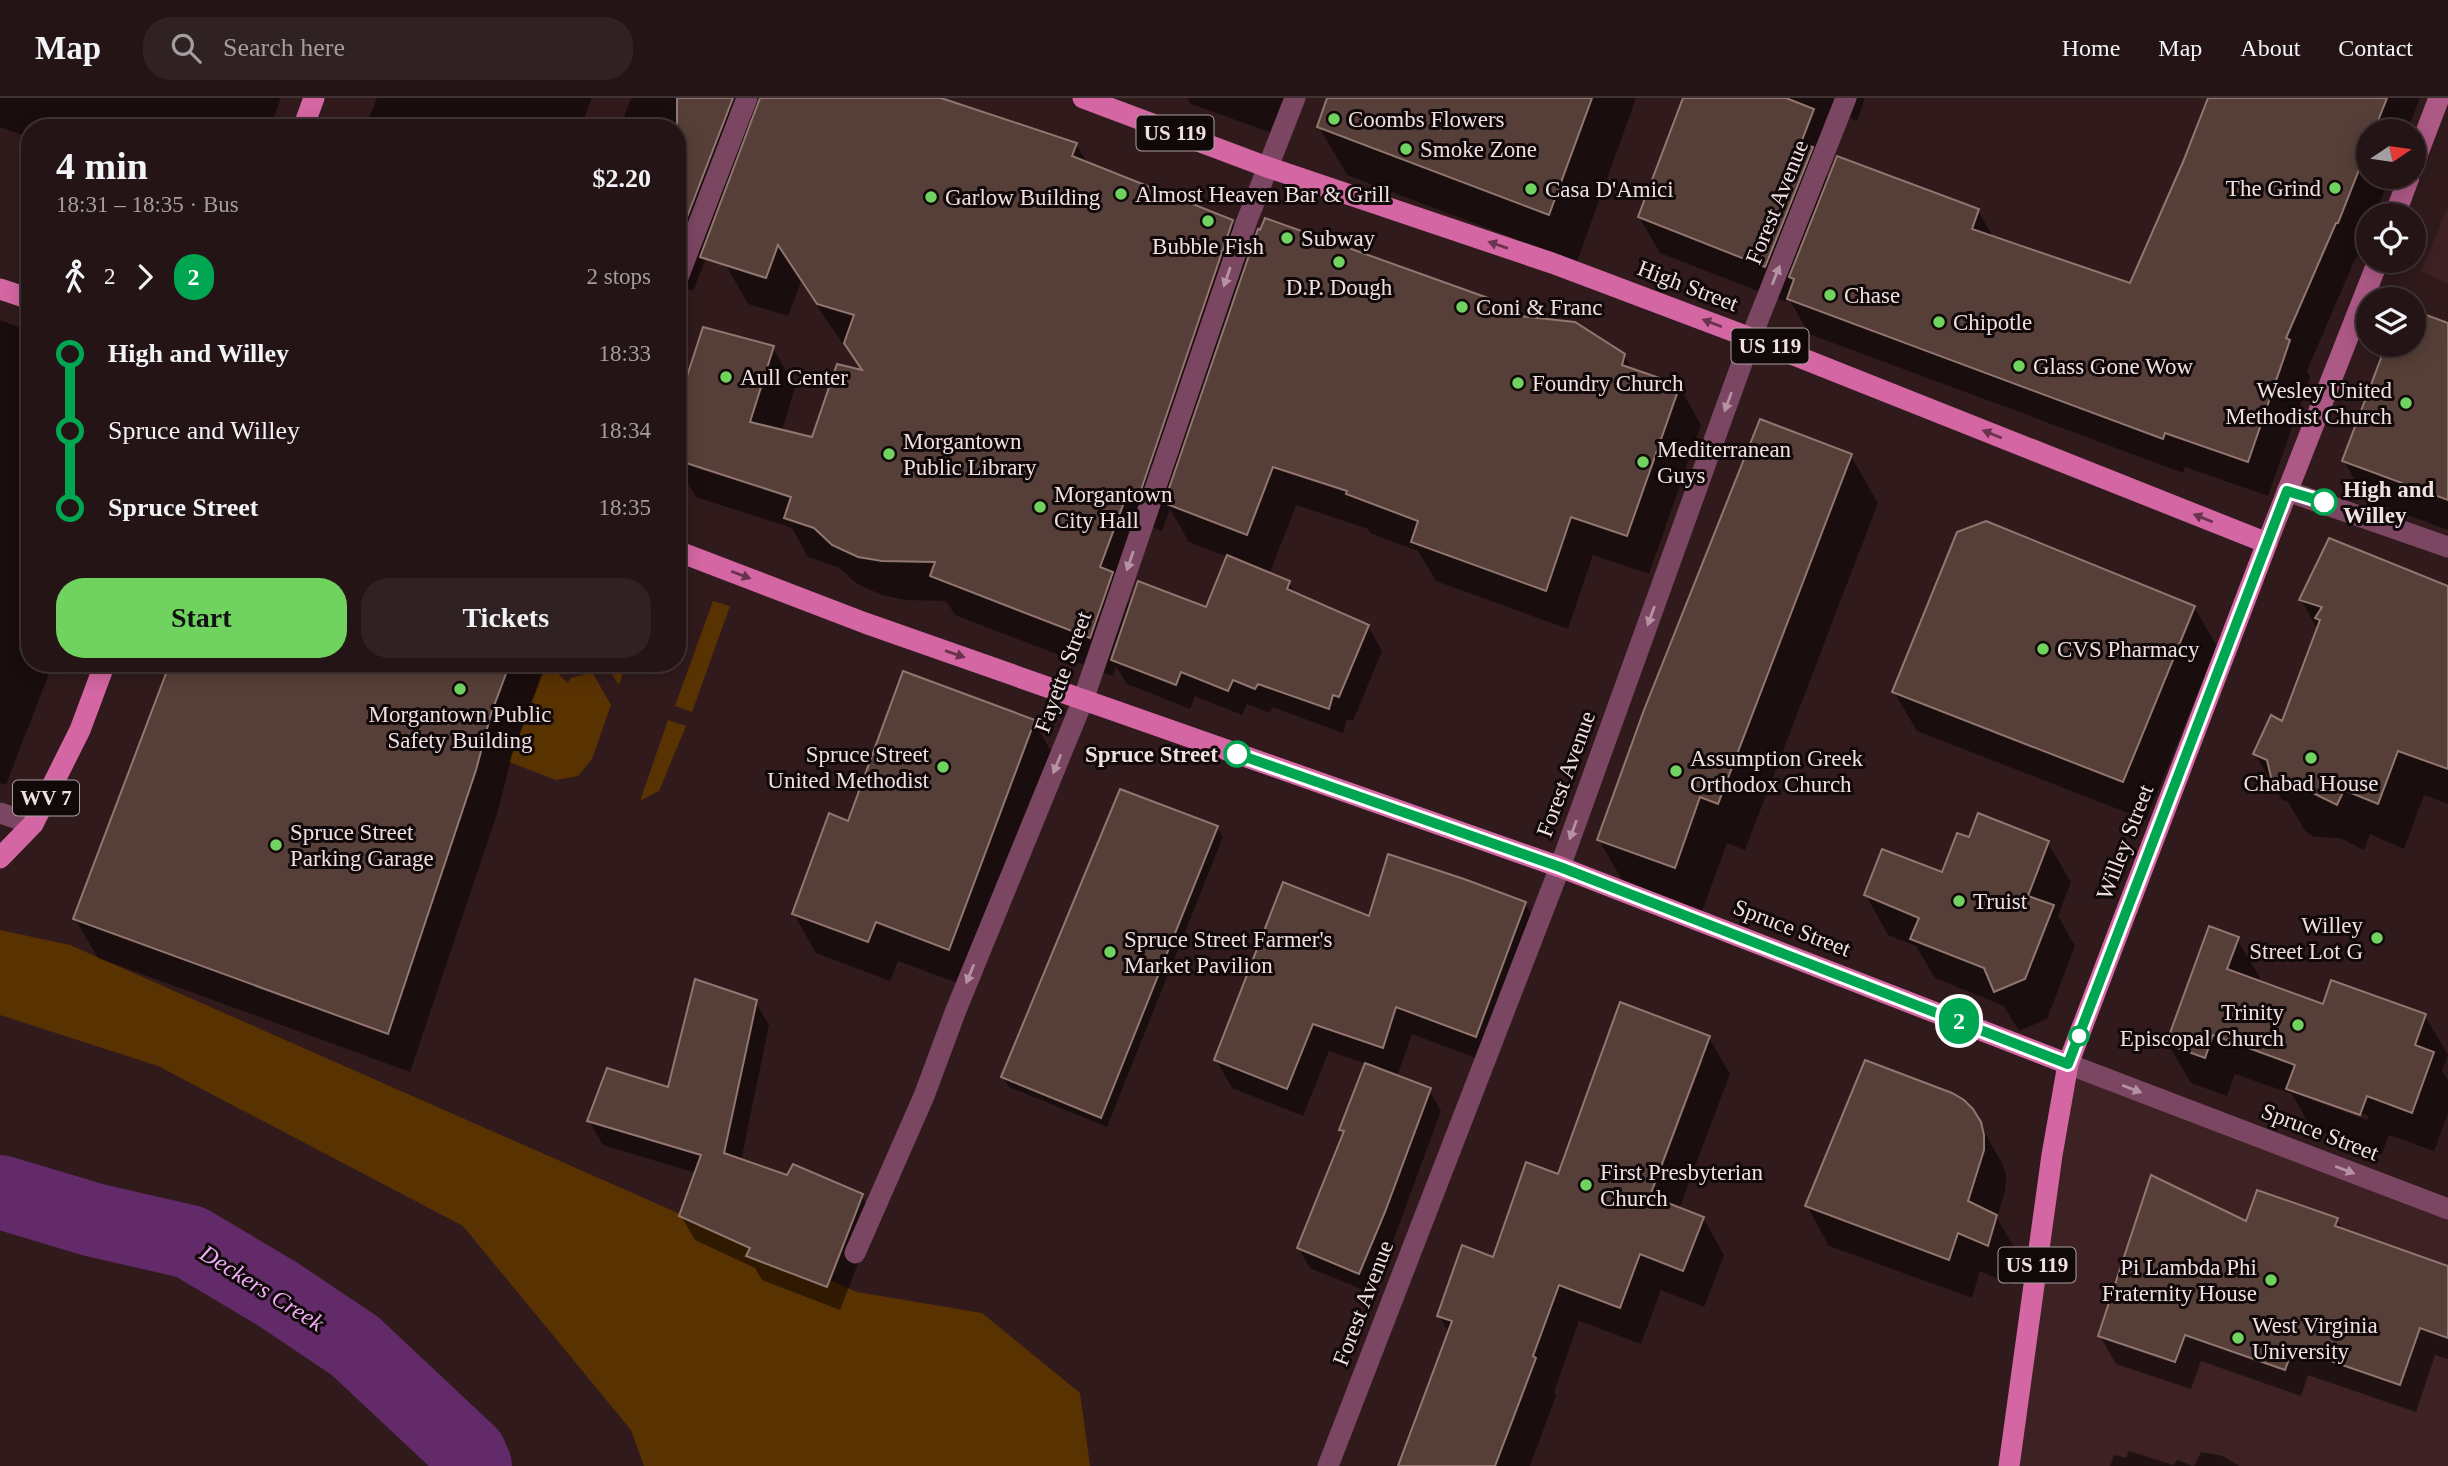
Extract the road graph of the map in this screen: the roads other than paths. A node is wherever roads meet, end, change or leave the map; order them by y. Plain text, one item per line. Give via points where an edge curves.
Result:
1 (314, 98) edge
2 (747, 98) edge
3 (1083, 98) edge
4 (1294, 98) edge
5 (1846, 98) edge
6 (2439, 98) edge
7 (306, 119) edge
8 (2426, 132) edge
9 (1267, 167) junction
10 (686, 257) edge
11 (2373, 273) edge
12 (0, 289) edge
13 (21, 296) edge
14 (1751, 338) junction
15 (2287, 491) junction
16 (2267, 543) junction
17 (2448, 547) edge
18 (686, 554) edge
19 (102, 672) edge
20 (1083, 700) junction
21 (0, 813) edge
22 (33, 824) junction
23 (0, 858) edge
24 (1560, 867) junction
25 (2068, 1064) junction
26 (2448, 1209) edge
27 (855, 1253) dead end
28 (1328, 1466) edge
29 (2009, 1466) edge

1 - 7 main road
2 - 10 street
3 - 9 main road, High Street / US 119
4 - 9 street, Fayette Street
14 -> 5 street, Forest Avenue
6 - 8 street
14 -> 9 main road, High Street / US 119 via 1552,263
9 -> 20 street, Fayette Street
11 - 15 street, Willey Street
12 - 13 main road
16 -> 14 main road, High Street / US 119
14 -> 24 street, Forest Avenue
15 - 16 street, Willey Street
15 - 17 street
16 - 25 main road, Willey Street / US 119
18 -> 20 main road, Spruce Street
19 - 22 main road, WV 7 via 80,730
20 - 24 main road, Spruce Street
20 -> 27 street, Fayette Street via 924,1096
21 - 22 street
22 - 23 main road, WV 7
24 - 25 main road, Spruce Street
24 - 28 street, Forest Avenue
25 -> 26 street, Spruce Street
25 - 29 main road, Willey Street / US 119

